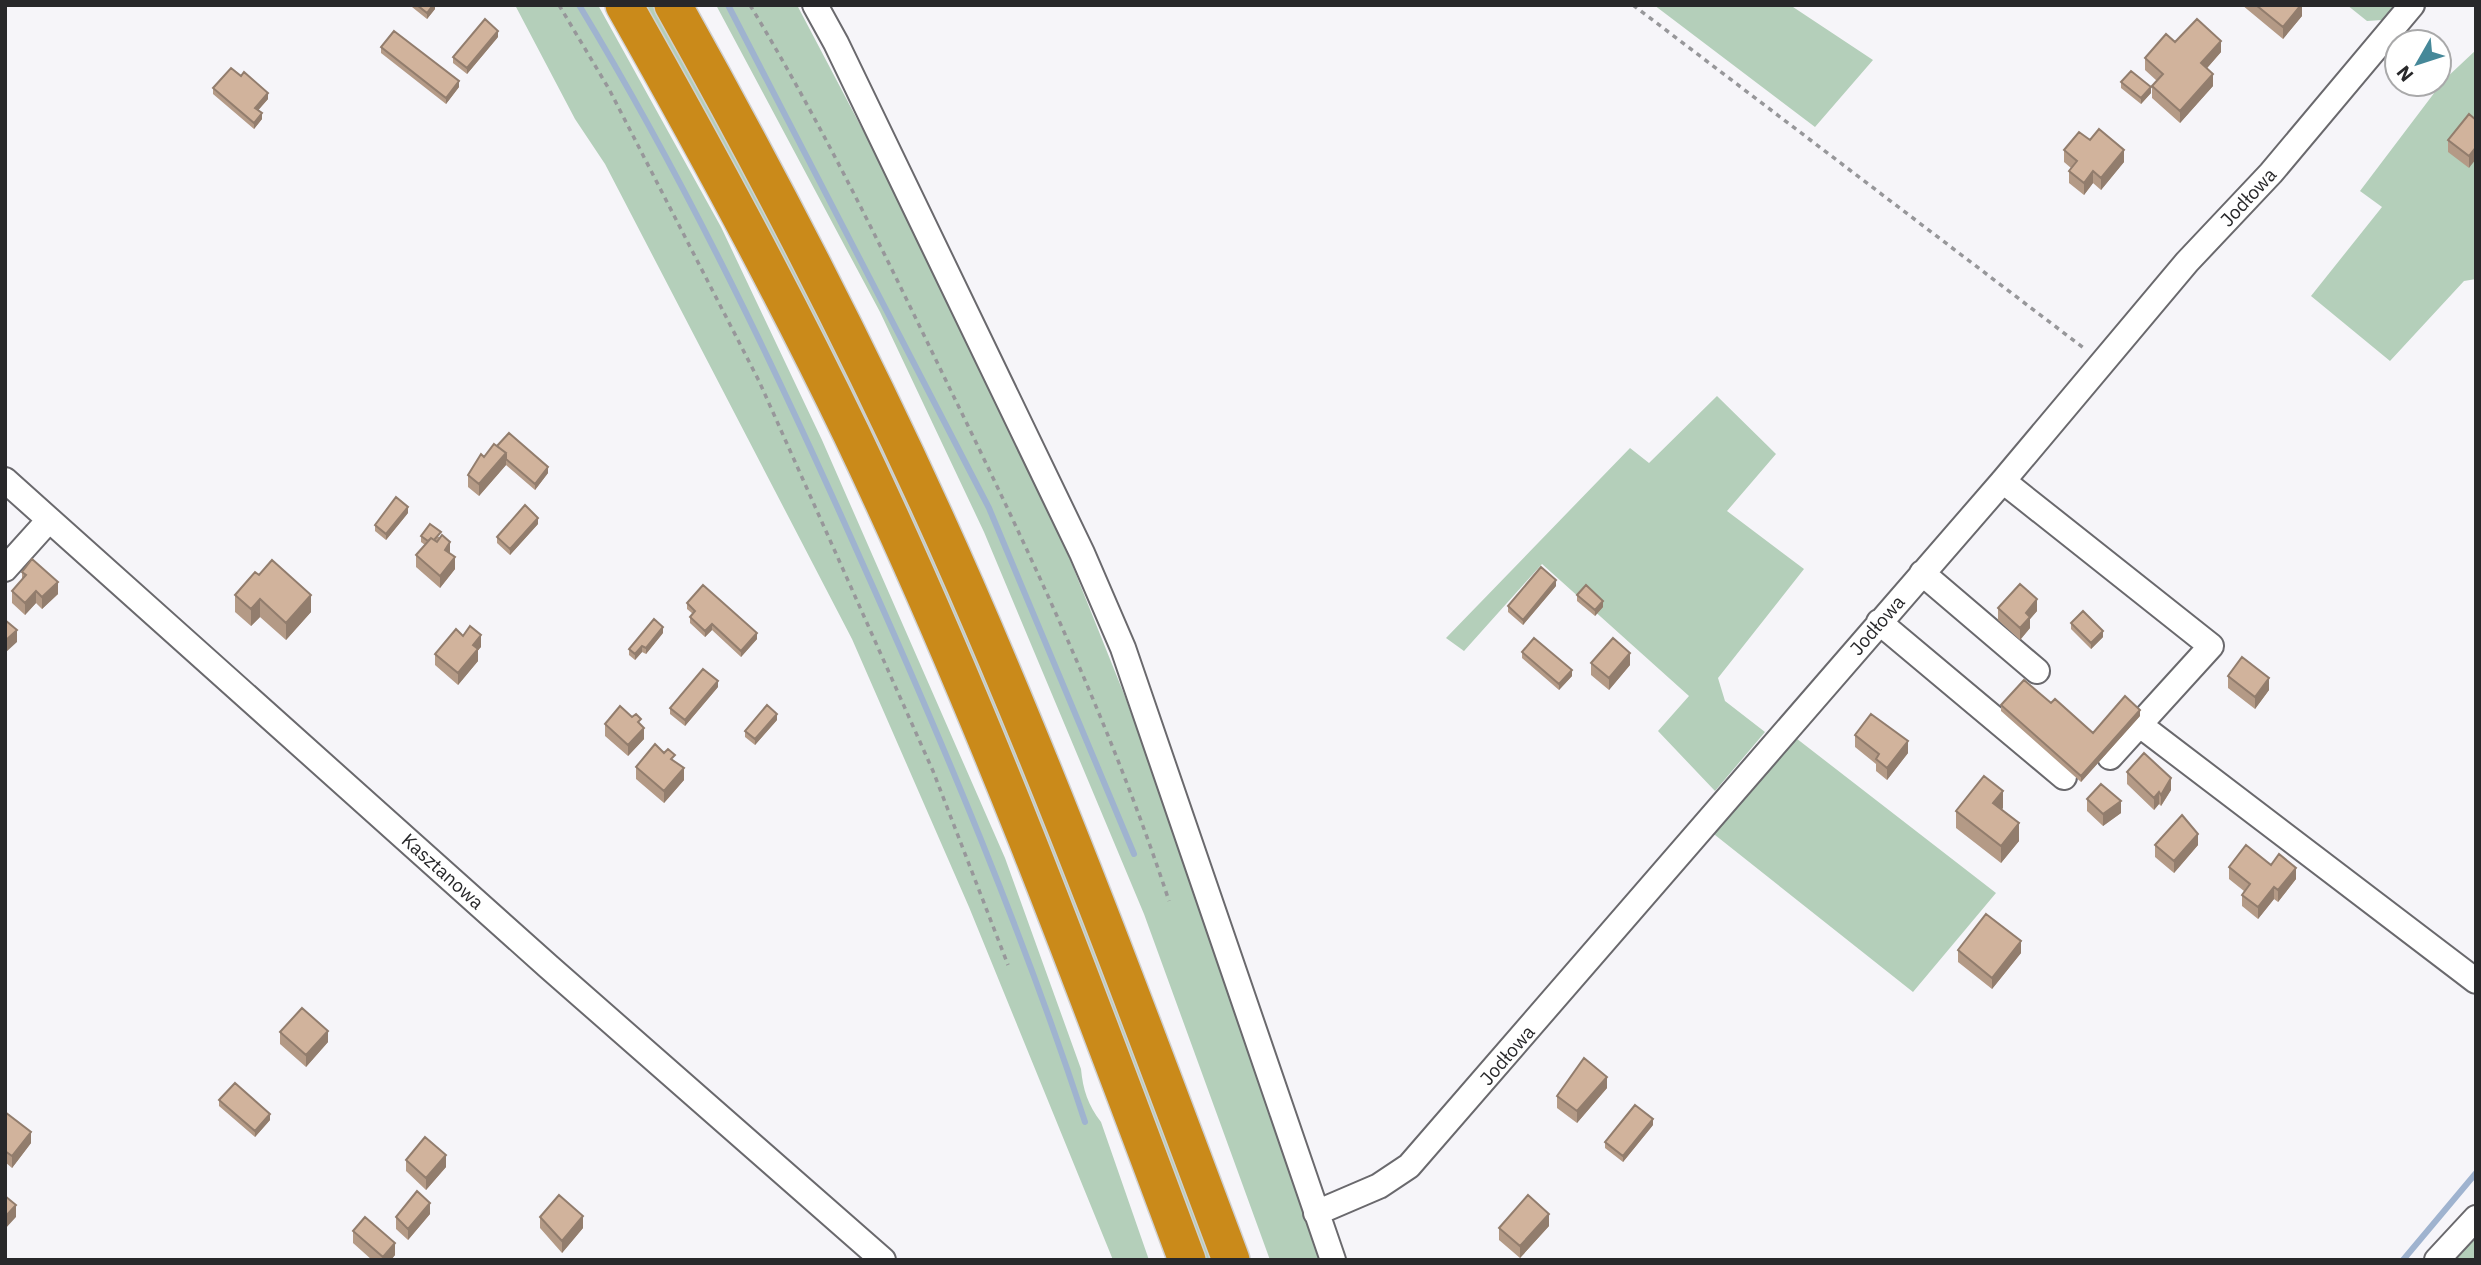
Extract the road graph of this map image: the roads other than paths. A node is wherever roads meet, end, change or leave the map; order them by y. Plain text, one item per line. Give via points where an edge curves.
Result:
1 (624, 5) edge
2 (673, 5) edge
3 (815, 5) edge
4 (2412, 5) edge
5 (5, 480) edge
6 (2003, 481) junction
7 (49, 520) junction
8 (5, 569) edge
9 (1922, 573) junction
10 (1879, 622) junction
11 (2038, 671) dead end
12 (2140, 725) junction
13 (2110, 757) dead end
14 (2064, 777) dead end
15 (2476, 981) edge
16 (1316, 1213) junction
17 (2476, 1218) edge
18 (883, 1260) edge
19 (1187, 1260) edge
20 (1231, 1260) edge
21 (1333, 1260) edge
22 (2437, 1260) edge

1 - 19 highway via 795,323 905,552 1031,850
2 - 20 highway via 832,301 964,582 1107,933
3 - 16 street via 1115,626
4 - 6 street, Jodłowa
5 - 7 street, Kasztanowa
6 - 9 street, Jodłowa
6 - 12 street via 2211,646
7 - 8 street
7 - 18 street, Kasztanowa
9 - 10 street, Jodłowa
9 - 11 street
10 - 14 street
10 - 16 street, Jodłowa via 1409,1166 1379,1186
12 - 13 street
12 - 15 street
16 - 21 street
17 - 22 street

